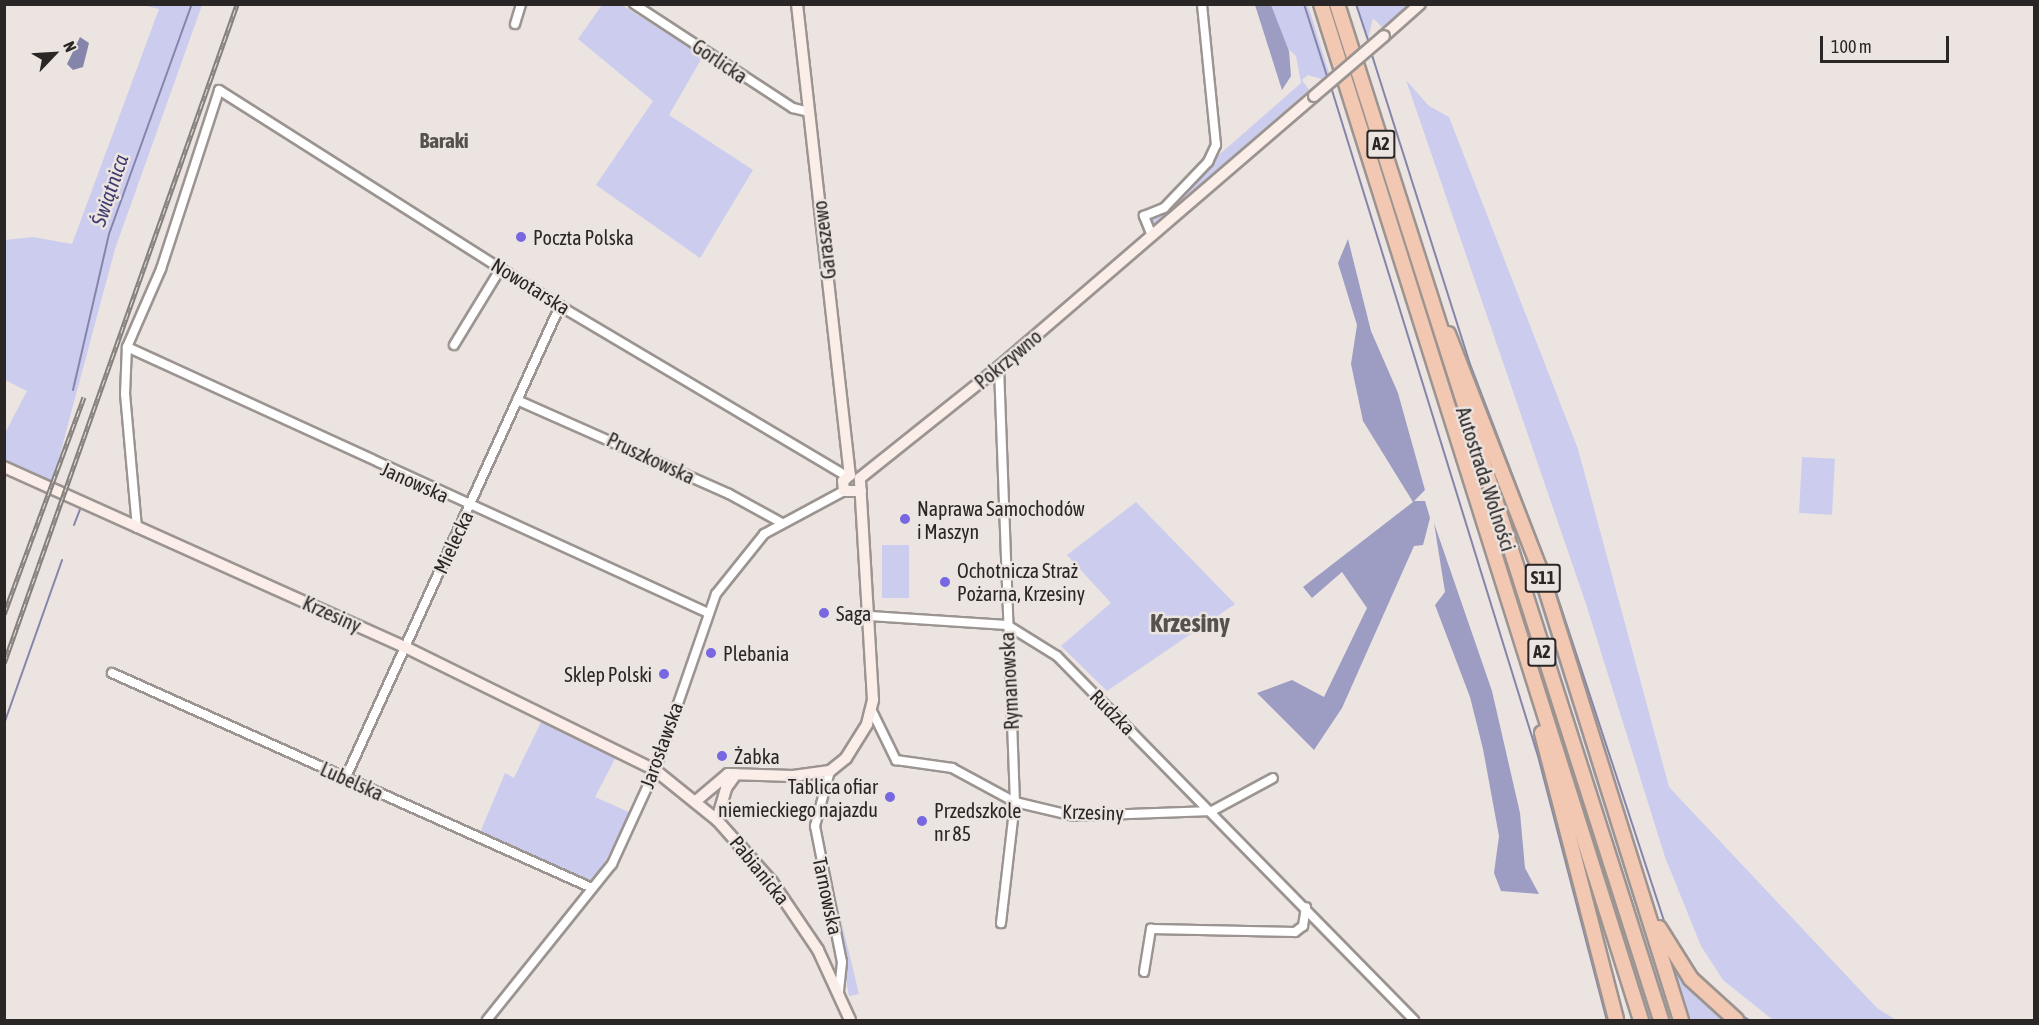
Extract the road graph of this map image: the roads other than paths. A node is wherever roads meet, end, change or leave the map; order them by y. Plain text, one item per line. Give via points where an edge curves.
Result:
1 (521, 4) edge
2 (634, 4) edge
3 (797, 4) edge
4 (1202, 4) edge
5 (1322, 4) edge
6 (1337, 4) edge
7 (1420, 4) edge
8 (515, 24) dead end
9 (809, 112) junction
10 (1152, 236) junction
11 (501, 268) junction
12 (1425, 284) junction
13 (560, 306) junction
14 (454, 345) dead end
15 (127, 347) junction
16 (999, 367) junction
17 (518, 400) junction
18 (4, 467) edge
19 (852, 476) junction
20 (844, 491) junction
21 (861, 491) junction
22 (469, 506) junction
23 (780, 522) junction
24 (137, 528) junction
25 (706, 612) junction
26 (870, 616) junction
27 (1007, 625) junction
28 (405, 647) junction
29 (1531, 672) junction
30 (112, 673) dead end
31 (872, 711) junction
32 (655, 770) junction
33 (830, 771) junction
34 (736, 774) junction
35 (1273, 778) dead end
36 (345, 779) junction
37 (696, 801) junction
38 (1015, 802) junction
39 (1212, 811) junction
40 (717, 820) junction
41 (1638, 880) junction
42 (592, 888) junction
43 (1306, 908) junction
44 (1000, 923) dead end
45 (1144, 972) dead end
46 (839, 993) junction
47 (1614, 1016) edge
48 (487, 1020) edge
49 (850, 1020) edge
50 (1414, 1020) edge
51 (1641, 1020) edge
52 (1661, 1020) edge
53 (1681, 1020) edge
54 (1736, 1020) edge

1 - 8 street
2 - 9 street, Gorlicka via 793,108
3 - 9 street, Garaszewo
4 - 10 street via 1216,145 1208,162 1164,208 1144,216
5 - 29 highway, Autostrada Wolności / A2
6 - 12 highway, Autostrada Wolności / A2
7 - 10 street, Pokrzywno, bridge
9 - 19 street, Garaszewo
10 - 16 street, Pokrzywno
11 - 13 street, Nowotarska
11 - 14 street
11 - 15 street, Nowotarska via 219,90 161,269
12 - 41 highway, S11 via 1525,527
12 - 52 highway, Autostrada Wolności / A2
13 - 17 street, Mielecka
13 - 19 street, Nowotarska
15 - 22 street, Janowska
15 - 24 street via 125,394
16 - 19 street, Pokrzywno
16 - 27 street, Rymanowska
17 - 22 street, Mielecka
17 - 23 street, Pruszkowska via 711,485
18 - 24 street, Krzesiny
19 - 20 street
19 - 21 street
20 - 21 street
20 - 23 street, Jarosławska
21 - 26 street
22 - 25 street, Janowska
22 - 28 street, Mielecka
23 - 25 street, Jarosławska via 747,552
24 - 28 street, Krzesiny
25 - 32 street, Jarosławska
26 - 27 street, Rudzka
26 - 31 street
27 - 38 street, Rymanowska
27 - 39 street, Rudzka via 1057,656
28 - 32 street, Krzesiny
28 - 36 street, Mielecka
29 - 47 highway
29 - 51 highway, Autostrada Wolności / A2
30 - 36 street, Lubelska
31 - 33 street via 854,747
31 - 38 street, Krzesiny via 896,760 952,768
32 - 37 street, Pabianicka
32 - 42 street, Jarosławska via 612,864
33 - 34 street via 794,776
33 - 46 street, Tarnowska via 815,826 842,962
34 - 37 street via 723,777
34 - 40 street via 726,788
35 - 39 street
36 - 42 street, Lubelska
37 - 40 street, Pabianicka
38 - 39 street, Krzesiny via 1074,816
38 - 44 street, Rymanowska
39 - 43 street, Rudzka
40 - 46 street, Pabianicka via 788,904
41 - 53 highway, S11
41 - 54 highway via 1675,957
42 - 48 street, Jarosławska
43 - 45 street via 1303,926 1295,932 1151,929
43 - 50 street, Rudzka
46 - 49 street, Tarnowska

